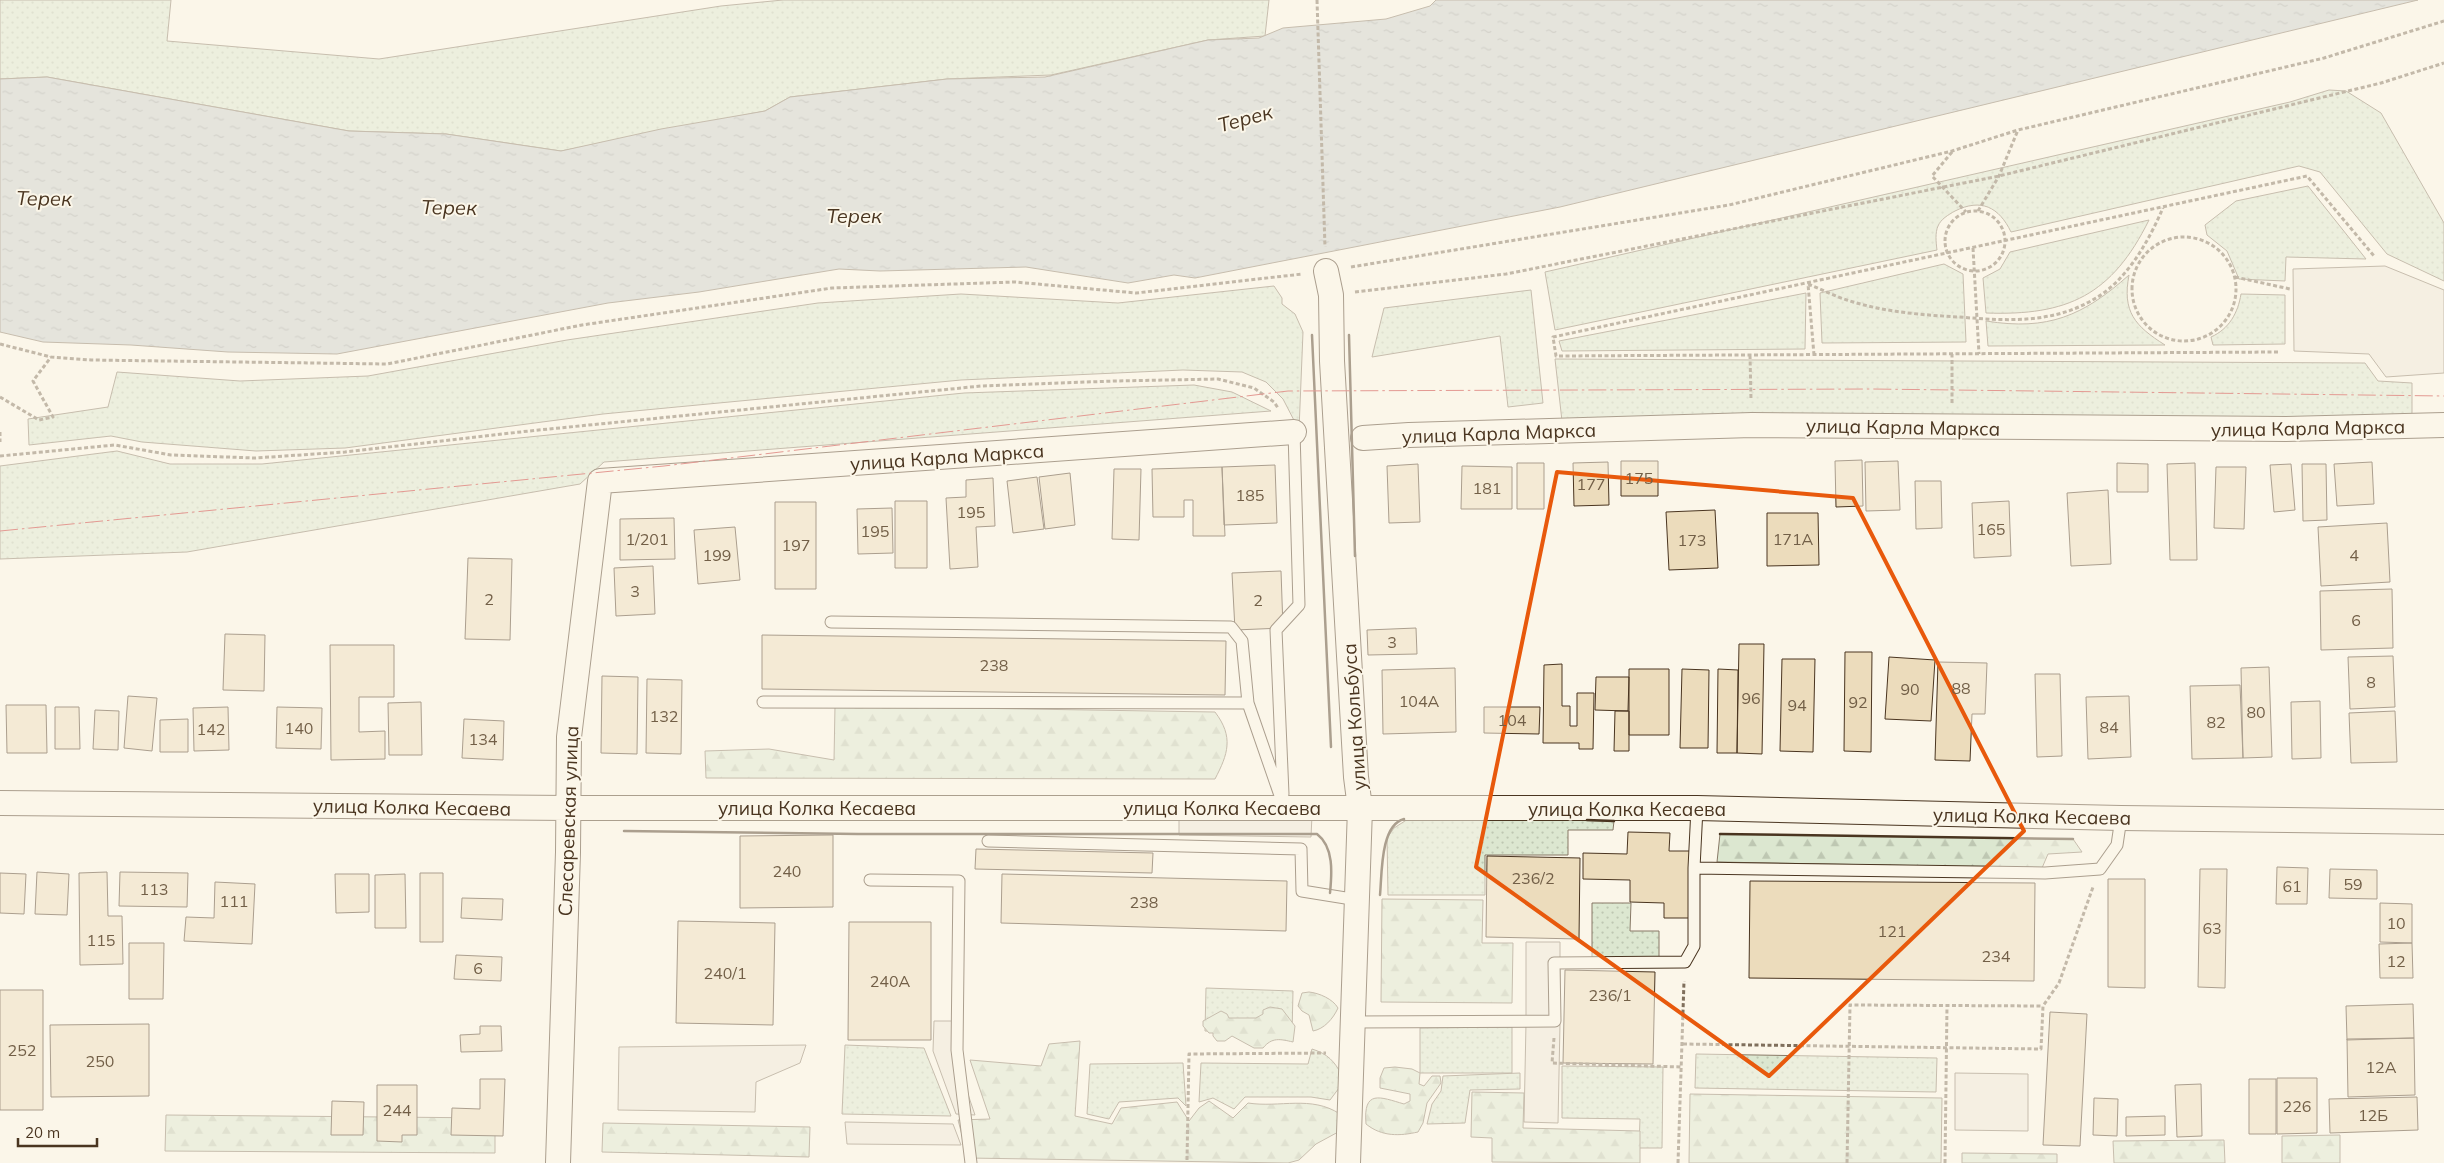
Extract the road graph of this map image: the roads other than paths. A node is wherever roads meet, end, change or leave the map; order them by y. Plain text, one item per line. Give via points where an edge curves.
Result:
1 (1326, 271) road end
2 (2444, 425) edge
3 (1294, 432) joint
4 (1363, 438) dead end
5 (600, 481) joint
6 (831, 622) dead end
7 (763, 702) dead end
8 (1248, 703) junction
9 (0, 803) edge
10 (1284, 807) junction
11 (569, 808) junction
12 (1360, 808) junction
13 (1697, 808) junction
14 (2121, 818) junction
15 (2444, 822) edge
16 (988, 841) dead end
17 (1694, 868) junction
18 (870, 880) dead end
19 (1358, 900) junction
20 (1354, 1022) junction
21 (558, 1163) edge
22 (971, 1163) edge
23 (1348, 1163) edge

1 - 12 street, улица Кольбуса via 1331,295 1332,361
2 - 4 street, улица Карла Маркса via 2286,429 1752,426
3 - 5 street, улица Карла Маркса
3 - 10 lane via 1299,605 1276,630
5 - 11 street, Слесаревская улица via 569,737
6 - 8 lane via 1231,627 1242,641
7 - 8 lane
8 - 10 lane
9 - 11 street, улица Колка Кесаева
10 - 11 street, улица Колка Кесаева
10 - 12 street, улица Колка Кесаева
11 - 21 street, Слесаревская улица
12 - 13 street, улица Колка Кесаева
12 - 19 street, улица Кольбуса
13 - 14 street, улица Колка Кесаева
13 - 17 lane
14 - 15 street, улица Колка Кесаева
14 - 17 lane via 2117,845 2100,869 2045,873
16 - 19 lane via 1301,849 1302,891
17 - 20 lane via 1694,946 1685,962 1554,963 1555,1021
18 - 22 lane via 959,881 958,1050
19 - 20 street, улица Кольбуса
20 - 23 street, улица Кольбуса

